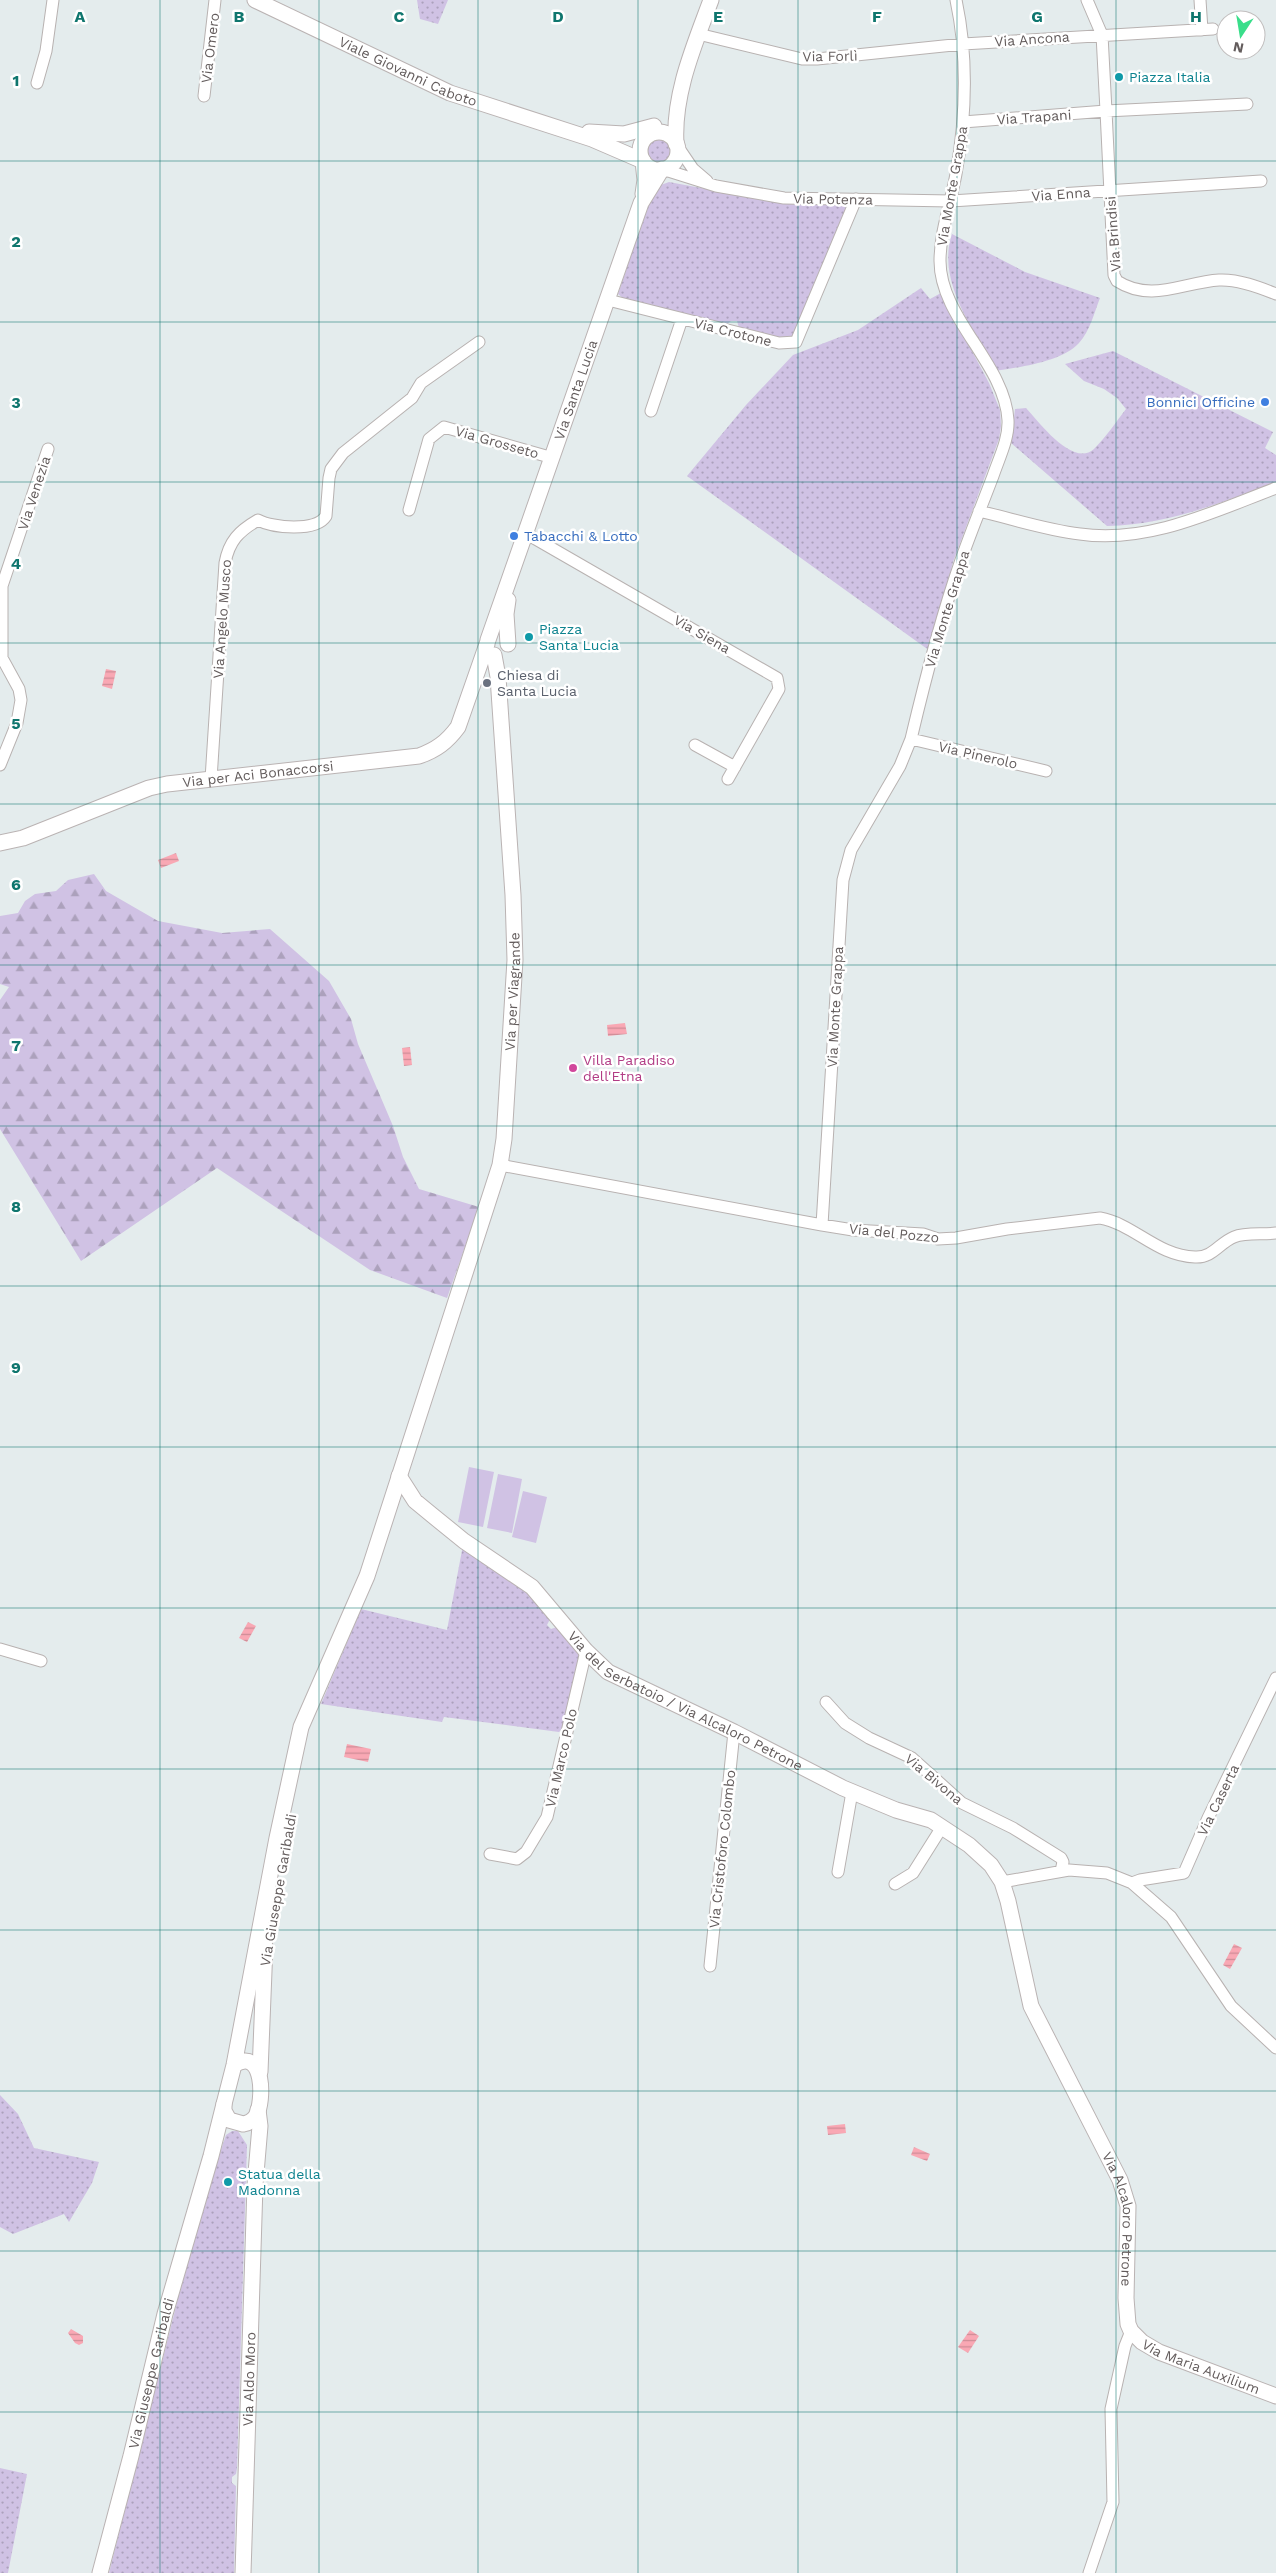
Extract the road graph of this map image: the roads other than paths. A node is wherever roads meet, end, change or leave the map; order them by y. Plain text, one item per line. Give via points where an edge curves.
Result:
1 (52, 0) edge
2 (215, 0) edge
3 (255, 0) edge
4 (711, 0) edge
5 (956, 0) edge
6 (1087, 0) edge
7 (1200, 0) edge
8 (698, 34) junction
9 (1102, 35) junction
10 (963, 44) junction
11 (37, 83) dead end
12 (680, 92) junction
13 (204, 96) dead end
14 (1247, 104) dead end
15 (1106, 112) junction
16 (963, 122) junction
17 (565, 130) junction
18 (649, 130) junction
19 (676, 144) junction
20 (643, 161) junction
21 (662, 169) junction
22 (1261, 181) dead end
23 (716, 186) junction
24 (1110, 191) junction
25 (856, 199) junction
26 (951, 201) junction
27 (641, 203) junction
28 (1276, 294) edge
29 (608, 300) junction
30 (682, 319) junction
31 (479, 342) dead end
32 (652, 411) dead end
33 (48, 449) dead end
34 (553, 458) junction
35 (1276, 488) edge
36 (409, 510) dead end
37 (979, 511) junction
38 (527, 534) junction
39 (496, 648) junction
40 (911, 739) junction
41 (695, 745) dead end
42 (0, 765) edge
43 (735, 767) junction
44 (1046, 771) dead end
45 (210, 779) junction
46 (728, 779) dead end
47 (0, 843) edge
48 (500, 1165) junction
49 (822, 1225) junction
50 (1276, 1233) edge
51 (399, 1476) junction
52 (0, 1649) edge
53 (586, 1651) junction
54 (41, 1661) dead end
55 (1276, 1678) edge
56 (826, 1702) dead end
57 (308, 1709) junction
58 (734, 1732) junction
59 (852, 1792) junction
60 (942, 1828) junction
61 (490, 1854) dead end
62 (1061, 1870) junction
63 (838, 1872) dead end
64 (1002, 1882) junction
65 (1132, 1883) junction
66 (895, 1884) dead end
67 (710, 1966) dead end
68 (1276, 2048) edge
69 (234, 2065) junction
70 (260, 2072) junction
71 (224, 2104) junction
72 (258, 2110) junction
73 (237, 2124) junction
74 (206, 2174) junction
75 (255, 2185) junction
76 (1131, 2331) junction
77 (1276, 2396) edge
78 (100, 2573) edge
79 (243, 2573) edge
80 (1089, 2573) edge

1 - 11 street via 46,51
2 - 13 street, Via Omero
3 - 17 main road, Viale Giovanni Caboto via 450,93
4 - 8 main road
5 - 10 street, Via Monte Grappa
6 - 9 street
7 - 9 street, Via Ancona via 1208,30
8 - 10 street, Via Forlì via 817,59
8 - 12 main road
9 - 10 street, Via Ancona
9 - 15 street, Via Brindisi
10 - 16 street, Via Monte Grappa
12 - 18 main road via 671,111
12 - 19 main road via 675,117
14 - 15 street, Via Trapani
15 - 16 street, Via Trapani
15 - 24 street, Via Brindisi
16 - 26 street, Via Monte Grappa
17 - 18 main road via 608,134
17 - 20 main road
18 - 19 main road via 662,132 673,138
18 - 20 main road via 641,143
19 - 21 main road via 675,160
19 - 23 street via 693,169
20 - 21 main road via 651,168
20 - 27 main road via 645,180
21 - 23 street, Via Potenza
21 - 27 main road
22 - 24 street, Via Enna
23 - 25 street, Via Potenza via 784,198
24 - 26 street, Via Enna
24 - 28 street, Via Brindisi via 1114,275 1124,286 1152,292 1219,280 1248,284
25 - 26 street, Via Potenza
25 - 30 street, Via Crotone via 796,342 779,343
26 - 37 street, Via Monte Grappa via 941,247 944,284 999,388 1007,410 1006,438
27 - 29 main road, Via Santa Lucia
29 - 30 street, Via Crotone
29 - 34 main road, Via Santa Lucia
30 - 32 street
31 - 45 street, Via Angelo Musco via 421,383 412,398 343,452 331,470 323,520 316,524 281,527 258,520 242,529 232,540 225,563
33 - 42 street, Via Venezia via 2,586 2,658 19,689 21,700 17,722
34 - 36 street, Via Grosseto via 444,427 429,438
34 - 38 main road, Via Santa Lucia
35 - 37 street via 1187,522 1110,535 1082,535
37 - 40 street, Via Monte Grappa via 960,564
38 - 39 main road, Via Santa Lucia via 511,576
38 - 43 street, Via Siena via 777,678 779,688
39 - 45 main road, Via per Aci Bonaccorsi via 477,673 458,727 434,751 419,756
39 - 48 main road, Via per Viagrande via 515,960
40 - 44 street, Via Pinerolo
40 - 49 street, Via Monte Grappa via 900,766 851,850 843,880
41 - 43 street
43 - 46 street, Via Siena
45 - 47 main road, Via per Aci Bonaccorsi via 149,788 23,838
48 - 49 street, Via del Pozzo
48 - 51 main road, Via per Viagrande
49 - 50 street, Via del Pozzo via 922,1234 938,1239 1100,1218 1115,1221 1145,1241 1168,1251 1194,1257 1206,1257 1234,1237
51 - 53 main road, Via del Serbatoio / Via Alcaloro Petrone via 416,1500 432,1515 532,1587
51 - 57 main road, Via Giuseppe Garibaldi via 367,1576
52 - 54 street
53 - 58 main road, Via del Serbatoio / Via Alcaloro Petrone via 608,1672
53 - 61 street, Via Marco Polo via 547,1817 526,1852 517,1858
55 - 65 street, Via Caserta via 1184,1873
56 - 62 street, Via Bivona via 845,1723 912,1758 962,1803 1013,1828 1061,1858
57 - 69 main road, Via Giuseppe Garibaldi via 277,1838
57 - 70 main road, Via Giuseppe Garibaldi via 264,1954
58 - 59 main road, Via del Serbatoio / Via Alcaloro Petrone
58 - 67 street, Via Cristoforo Colombo
59 - 60 main road, Via del Serbatoio / Via Alcaloro Petrone via 931,1820
59 - 63 street
60 - 64 main road, Via del Serbatoio / Via Alcaloro Petrone via 969,1845 991,1865
60 - 66 street via 913,1873
62 - 64 street
62 - 65 street via 1092,1870
64 - 76 main road, Via Alcaloro Petrone via 1031,2006 1120,2180 1128,2206 1126,2315
65 - 68 street via 1171,1917 1231,2006
69 - 70 main road via 247,2061
69 - 71 main road, Via Giuseppe Garibaldi
70 - 72 main road, Via Giuseppe Garibaldi
71 - 73 main road via 225,2114
71 - 74 main road, Via Giuseppe Garibaldi
72 - 73 main road via 251,2122
72 - 75 main road, Via Giuseppe Garibaldi via 260,2126
73 - 74 main road via 223,2133
73 - 75 main road via 252,2142
74 - 78 main road, Via Giuseppe Garibaldi via 165,2314 132,2456
75 - 79 main road, Via Aldo Moro
76 - 77 main road, Via Maria Auxilium via 1159,2352
76 - 80 street, Via Alcaloro Petrone via 1112,2408 1113,2502

